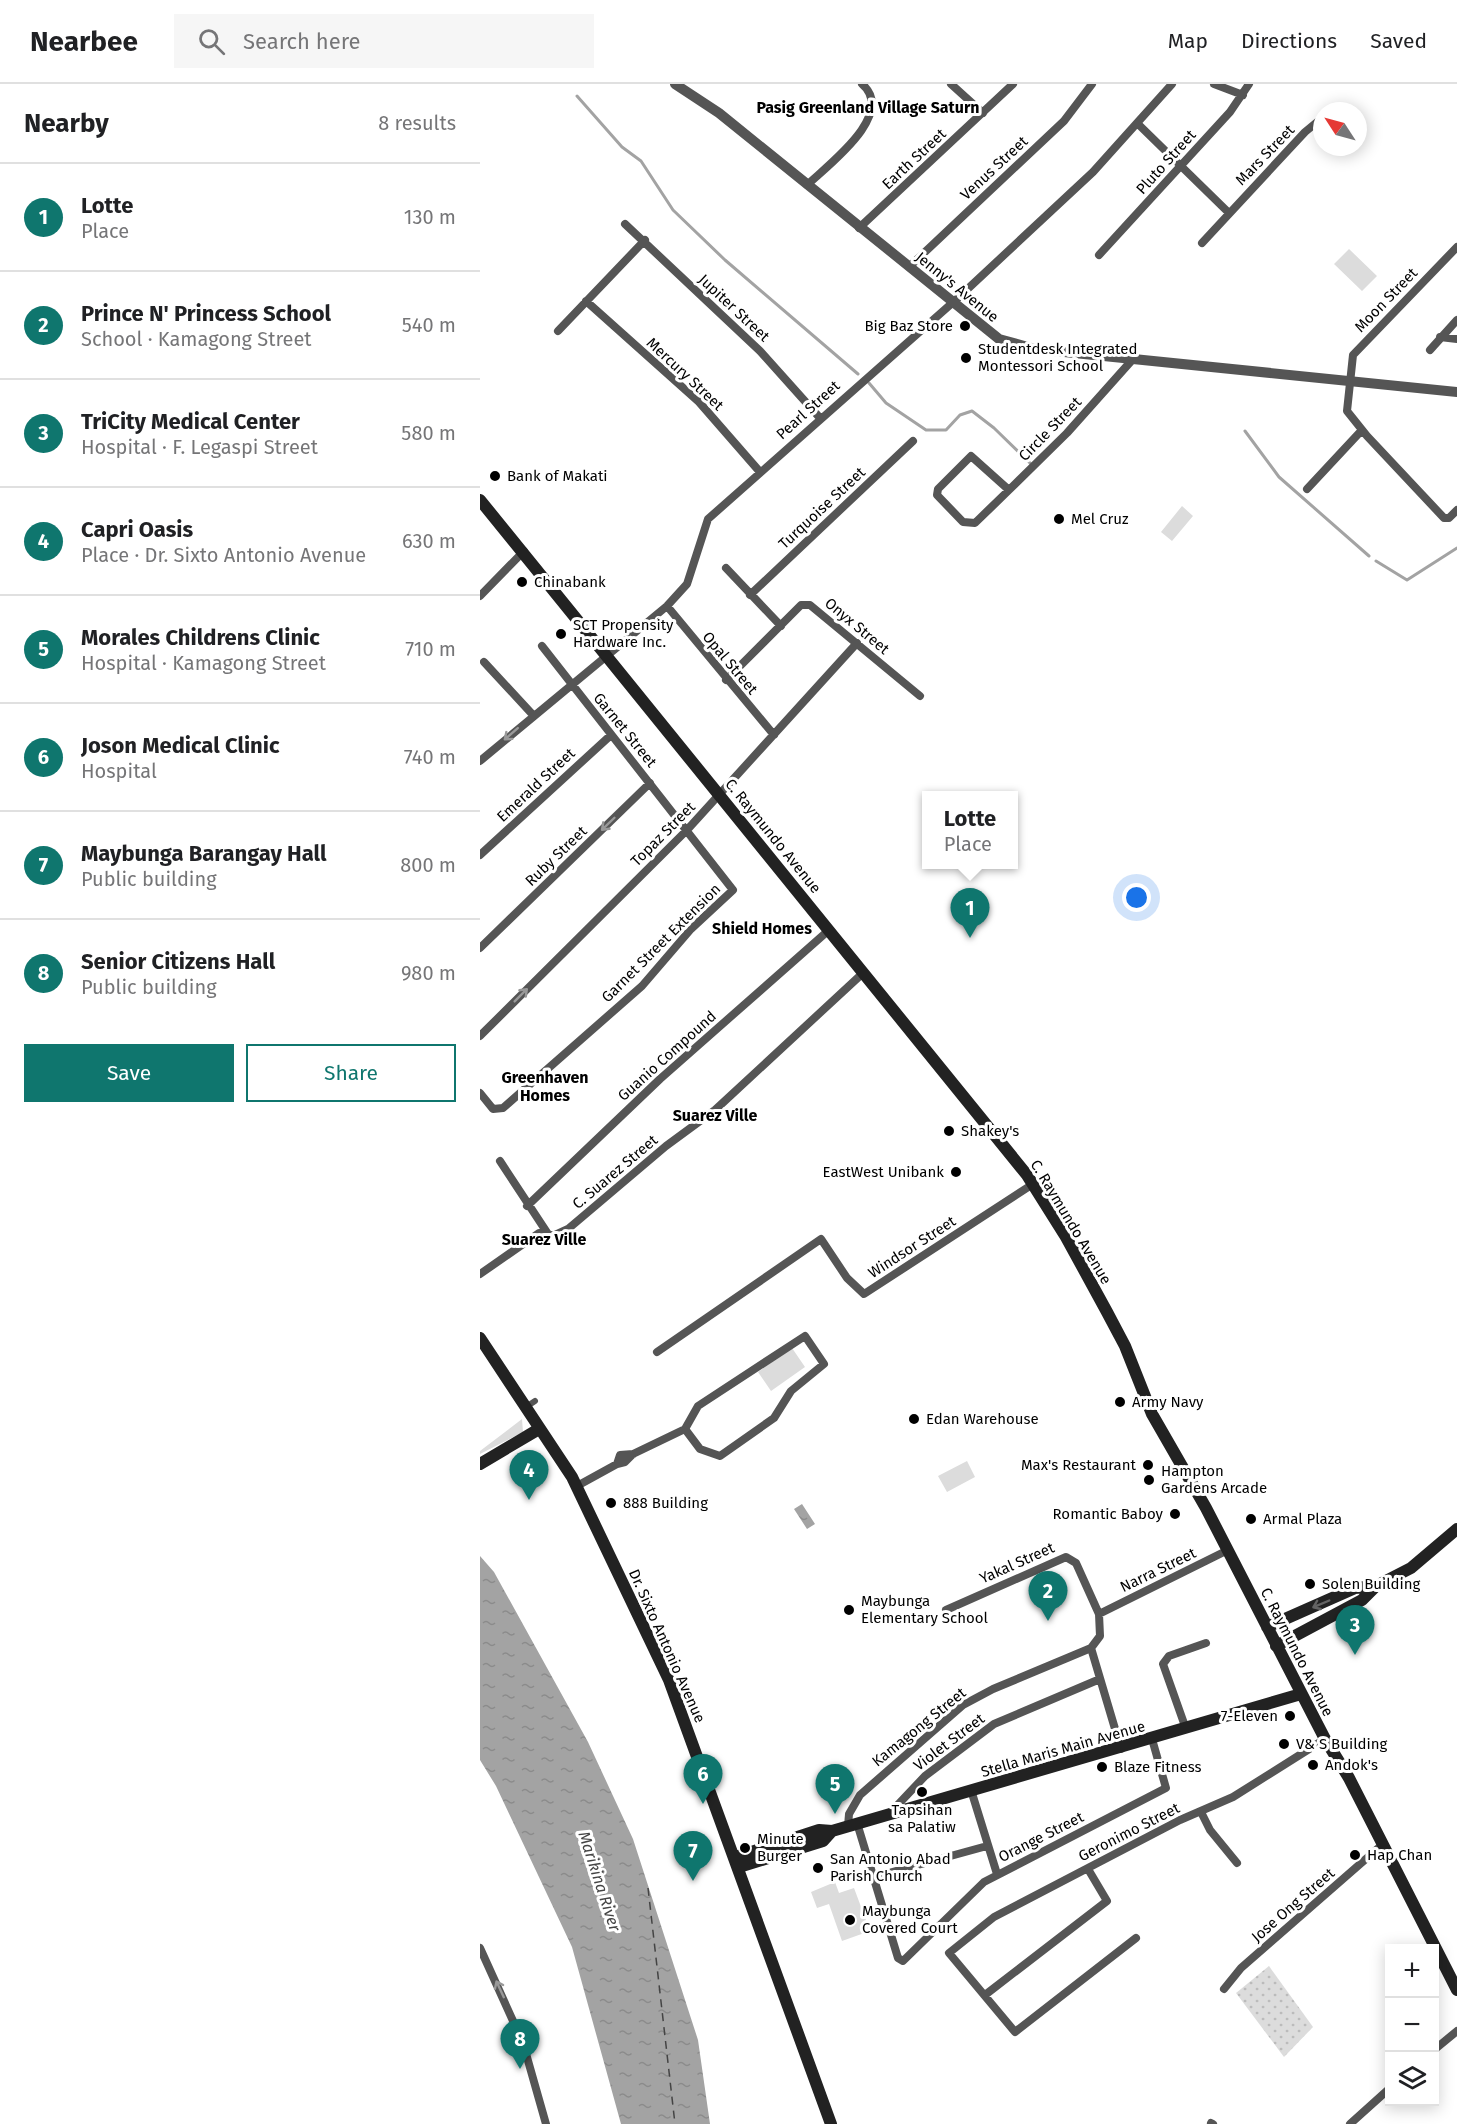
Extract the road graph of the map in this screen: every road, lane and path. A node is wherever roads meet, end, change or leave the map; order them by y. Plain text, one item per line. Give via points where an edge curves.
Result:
1 (675, 84) edge
2 (862, 84) edge
3 (951, 84) edge
4 (1013, 84) edge
5 (1092, 84) edge
6 (1172, 84) edge
7 (1214, 84) edge
8 (1249, 84) edge
9 (1243, 95) junction
10 (983, 113) junction
11 (1137, 123) junction
12 (1313, 125) edge
13 (1180, 167) junction
14 (807, 185) junction
15 (1228, 213) junction
16 (625, 224) dead end
17 (859, 228) junction
18 (645, 240) junction
19 (1202, 243) dead end
20 (1457, 247) edge
21 (1099, 255) dead end
22 (909, 267) junction
23 (586, 302) junction
24 (952, 303) junction
25 (1457, 320) edge
26 (558, 331) dead end
27 (1440, 337) junction
28 (1457, 339) edge
29 (1430, 350) dead end
30 (1133, 359) junction
31 (1352, 380) junction
32 (1457, 392) edge
33 (820, 418) junction
34 (1362, 430) junction
35 (913, 441) dead end
36 (760, 472) junction
37 (1307, 489) dead end
38 (1010, 490) junction
39 (480, 500) edge
40 (1454, 513) edge
41 (524, 551) junction
42 (726, 568) dead end
43 (750, 595) junction
44 (480, 596) edge
45 (667, 606) junction
46 (781, 626) junction
47 (857, 644) junction
48 (542, 646) dead end
49 (608, 654) junction
50 (484, 662) dead end
51 (726, 680) junction
52 (572, 685) junction
53 (920, 696) dead end
54 (533, 715) junction
55 (611, 735) junction
56 (774, 735) junction
57 (481, 757) edge
58 (650, 783) junction
59 (720, 795) junction
60 (687, 830) junction
61 (480, 855) edge
62 (829, 930) junction
63 (480, 948) edge
64 (863, 973) junction
65 (480, 1036) edge
66 (480, 1093) edge
67 (500, 1161) dead end
68 (1033, 1184) junction
69 (527, 1206) junction
70 (548, 1235) junction
71 (480, 1274) edge
72 (480, 1338) edge
73 (657, 1352) dead end
74 (539, 1429) junction
75 (685, 1429) junction
76 (480, 1464) edge
77 (577, 1486) junction
78 (1457, 1528) edge
79 (1228, 1550) junction
80 (1376, 1586) junction
81 (946, 1610) dead end
82 (1099, 1614) junction
83 (1267, 1627) junction
84 (1206, 1643) dead end
85 (1093, 1646) junction
86 (1276, 1646) junction
87 (1100, 1679) junction
88 (1301, 1694) junction
89 (1186, 1729) junction
90 (1152, 1739) junction
91 (1325, 1739) junction
92 (1121, 1749) junction
93 (971, 1790) junction
94 (891, 1812) junction
95 (1201, 1812) junction
96 (853, 1824) junction
97 (1383, 1844) junction
98 (987, 1846) junction
99 (737, 1862) junction
100 (1237, 1863) dead end
101 (1088, 1869) junction
102 (997, 1874) junction
103 (874, 1876) junction
104 (1136, 1938) dead end
105 (480, 1948) edge
106 (1224, 1989) dead end
107 (1457, 1990) edge
108 (985, 1995) junction
109 (1457, 2031) edge
110 (1439, 2046) edge
111 (1385, 2092) edge
112 (546, 2124) edge
113 (831, 2124) edge
114 (1350, 2124) edge

1 - 14 street, Jenny's Avenue via 719,113
2 - 14 street via 874,108 863,130
3 - 10 street
4 - 10 street, Earth Street
5 - 22 street, Venus Street via 1064,121
6 - 11 street, Pearl Street
7 - 9 street
8 - 9 street, Pluto Street
9 - 13 street, Pluto Street
10 - 17 street, Earth Street
11 - 13 street
11 - 24 street, Pearl Street via 1093,172
12 - 15 street, Mars Street
13 - 15 street
13 - 21 street, Pluto Street
14 - 17 street, Jenny's Avenue
15 - 19 street, Mars Street
16 - 18 street, Jupiter Street
17 - 22 street, Jenny's Avenue
18 - 23 street
18 - 33 street, Jupiter Street via 760,351
20 - 31 street, Moon Street via 1353,355
22 - 24 street, Jenny's Avenue
23 - 26 street
23 - 36 street, Mercury Street via 699,402
24 - 30 street, Jenny's Avenue via 999,339 1025,347
24 - 33 street, Pearl Street
25 - 27 street
27 - 28 street
27 - 29 street
30 - 31 street, Jenny's Avenue
30 - 38 street, Circle Street
31 - 32 street, Jenny's Avenue
31 - 34 street, Moon Street via 1347,411
33 - 36 street, Pearl Street
34 - 37 street
34 - 40 street, Moon Street via 1444,518
35 - 43 street, Turquoise Street
36 - 45 street, Pearl Street via 708,519 687,584
38 - 38 street, Circle Street via 975,524 963,522 938,495 938,489 971,456
39 - 41 main road, C. Raymundo Avenue
41 - 44 street
41 - 49 main road, C. Raymundo Avenue
42 - 43 street
43 - 46 street
45 - 49 street, Pearl Street
45 - 51 street, Opal Street
46 - 47 street, Onyx Street via 801,605 810,605
46 - 51 street, Onyx Street
47 - 53 street, Onyx Street
47 - 56 street, Topaz Street
48 - 52 street, Garnet Street
49 - 52 street, Pearl Street
49 - 59 main road, C. Raymundo Avenue
50 - 54 street
51 - 56 street, Opal Street
52 - 54 street, Pearl Street
52 - 55 street, Garnet Street
54 -> 57 street, Pearl Street
55 - 58 street, Garnet Street
55 - 61 street, Emerald Street
56 - 59 street, Topaz Street
58 - 60 street, Garnet Street
58 -> 63 street, Ruby Street
59 - 60 street, Topaz Street
59 - 62 main road, C. Raymundo Avenue
65 -> 60 street, Topaz Street
60 - 66 street, Garnet Street Extension via 733,890 691,929 642,986 498,1110 492,1109
62 - 64 main road, C. Raymundo Avenue
62 - 69 street, Guanio Compound via 660,1079
64 - 68 main road, C. Raymundo Avenue
64 - 70 street, C. Suarez Street via 715,1110 568,1229
67 - 69 street
68 - 73 street, Windsor Street via 864,1294 847,1278 821,1239
68 - 79 main road, C. Raymundo Avenue via 1107,1312 1152,1414
69 - 70 street
70 - 71 street, C. Suarez Street via 539,1233
72 - 74 main road, Dr. Sixto Antonio Avenue via 530,1404
74 - 76 main road
74 - 77 main road, Dr. Sixto Antonio Avenue
75 - 75 street via 698,1406 805,1336 824,1364 791,1390 774,1418 720,1456 700,1449
75 - 77 street via 633,1454 620,1455 616,1464
77 - 99 main road, Dr. Sixto Antonio Avenue via 670,1682
78 - 80 main road via 1411,1568
79 - 82 street, Narra Street
79 - 83 main road, C. Raymundo Avenue
80 -> 83 main road via 1355,1588
80 - 86 main road via 1362,1599
81 - 82 street, Yakal Street via 1066,1557 1076,1563
82 - 85 street via 1100,1636
83 - 86 main road, C. Raymundo Avenue
84 - 89 street via 1169,1656 1163,1664
85 - 87 street
85 - 96 street, Kamagong Street via 963,1705 860,1795 849,1814
86 - 88 main road, C. Raymundo Avenue
87 - 92 street
87 - 94 street, Violet Street via 994,1724 925,1776
88 - 89 main road, Stella Maris Main Avenue
88 - 91 main road, C. Raymundo Avenue
89 - 90 main road, Stella Maris Main Avenue
90 - 92 main road, Stella Maris Main Avenue
90 - 102 street, Orange Street via 1166,1788
91 - 95 street, Geronimo Street via 1233,1797
91 - 97 main road, C. Raymundo Avenue
92 - 93 main road, Stella Maris Main Avenue
93 - 94 main road, Stella Maris Main Avenue
93 - 98 street
94 - 96 main road, Stella Maris Main Avenue
95 - 100 street
95 - 101 street, Geronimo Street
96 - 99 main road, Stella Maris Main Avenue via 832,1831 823,1841
96 - 103 street
97 - 106 street, Jose Ong Street via 1241,1968
97 - 107 main road, C. Raymundo Avenue
98 - 102 street
98 - 103 street
99 - 113 main road, Dr. Sixto Antonio Avenue
101 - 108 street via 1107,1901
101 - 108 street, Geronimo Street via 994,1917 949,1953
102 - 103 street, Orange Street via 950,1913 903,1961 898,1958
104 - 108 street via 1015,2032
112 -> 105 street via 523,2043
109 - 110 street
111 - 114 street

